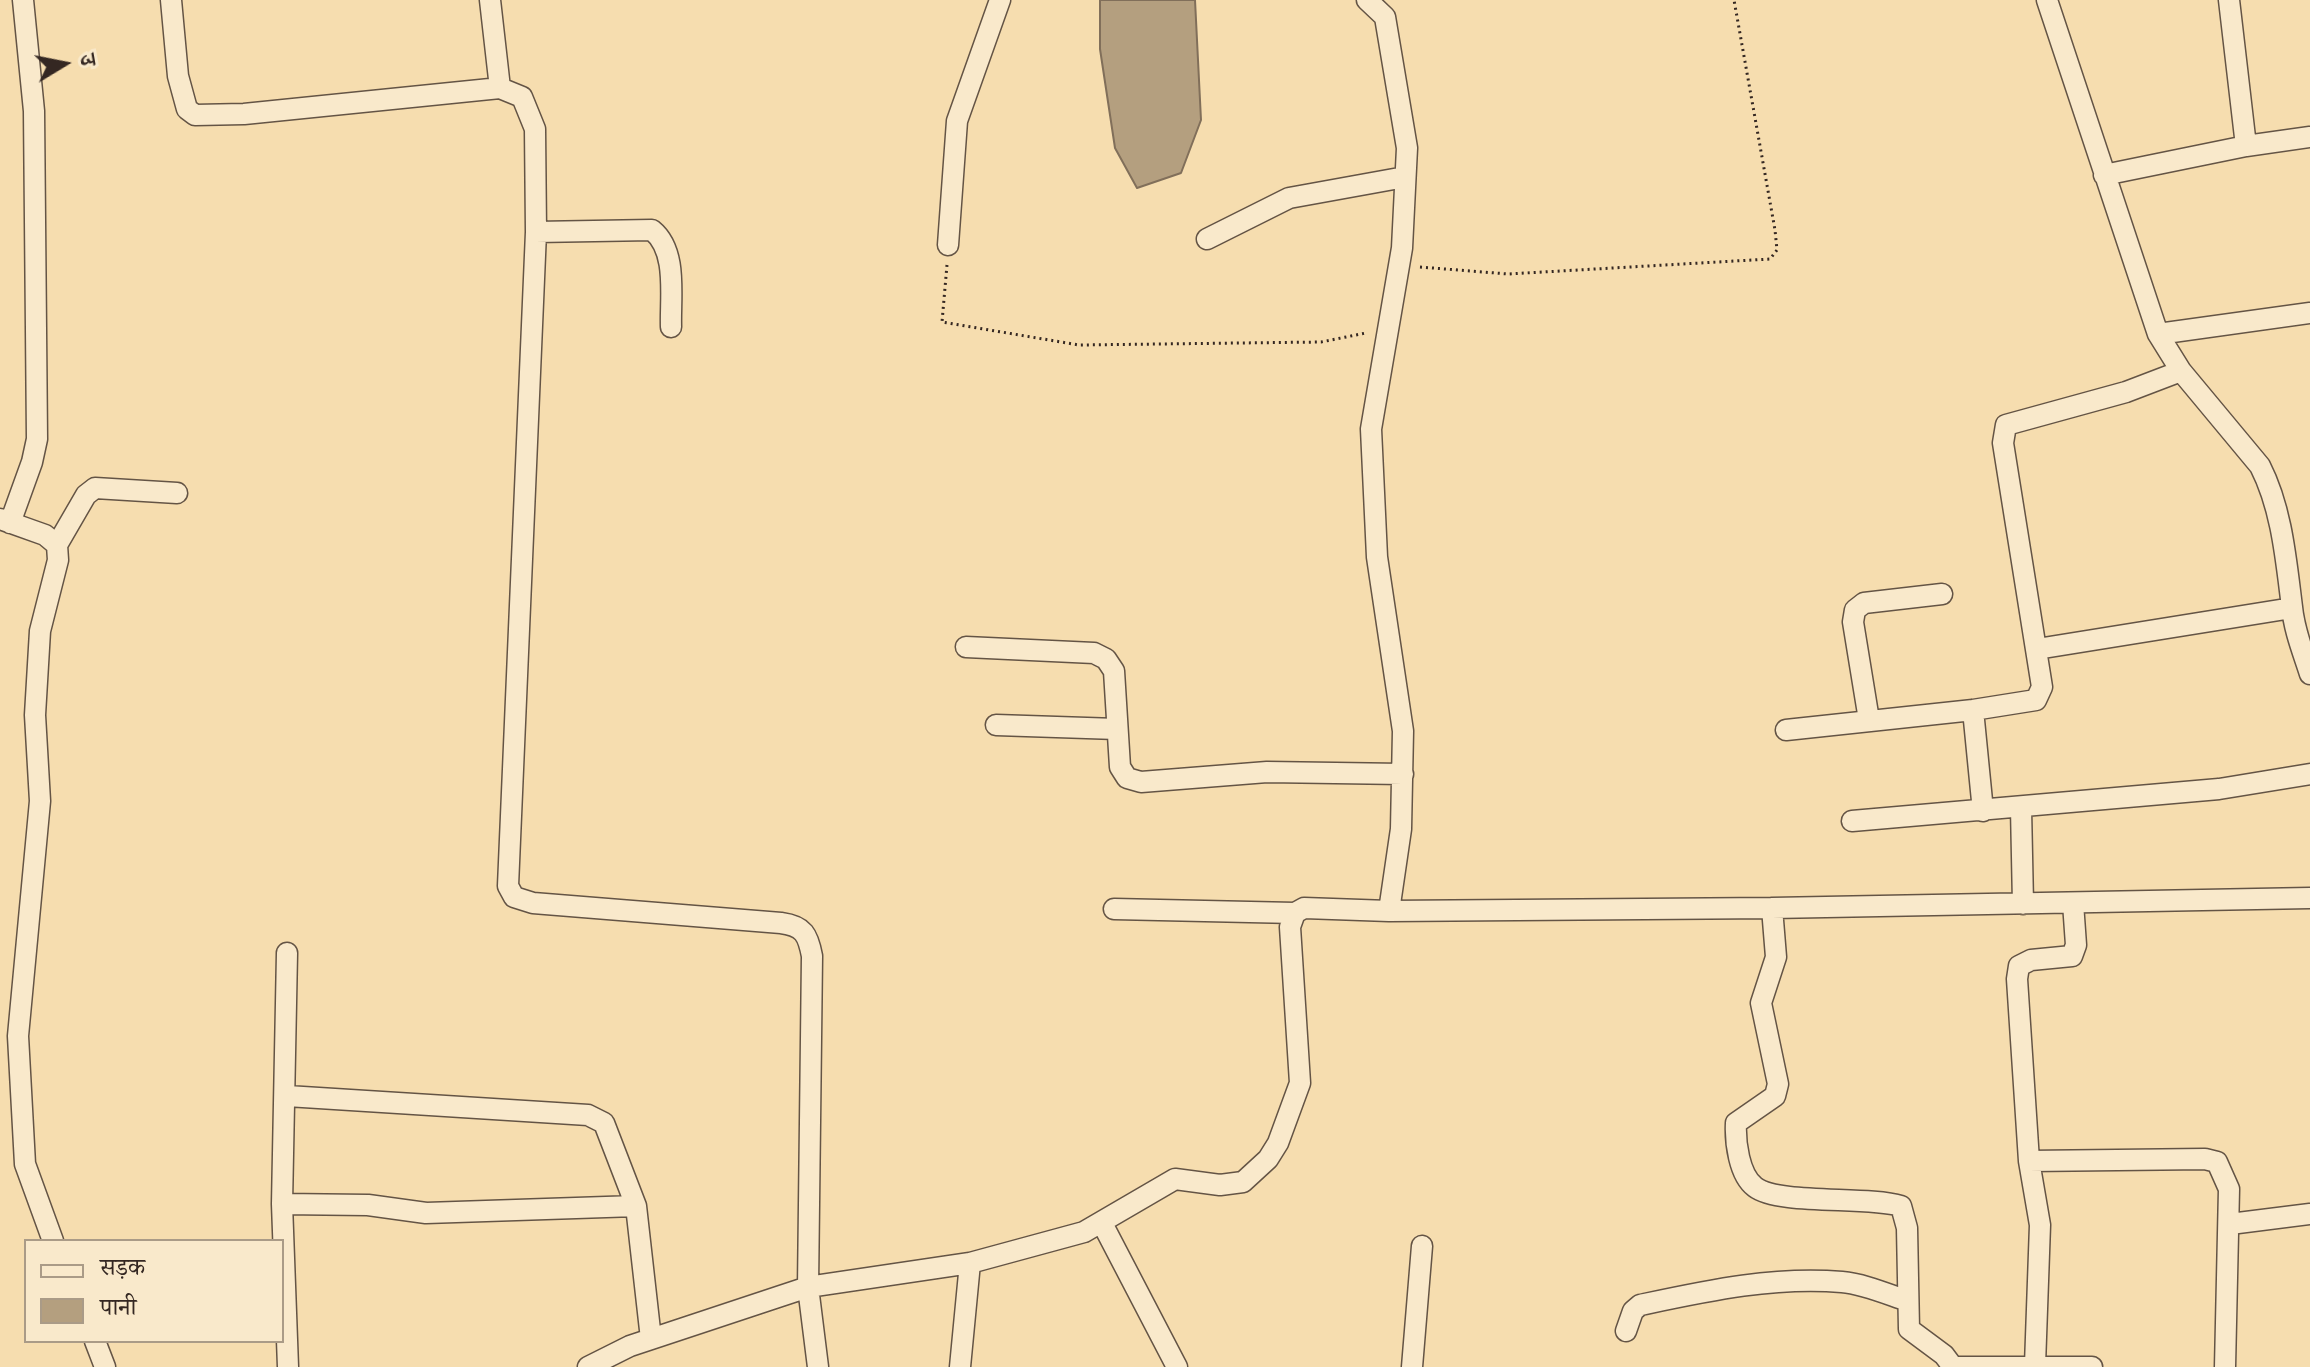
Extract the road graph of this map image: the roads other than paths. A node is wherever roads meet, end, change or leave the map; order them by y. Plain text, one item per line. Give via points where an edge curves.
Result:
1 (23, 0) edge
2 (171, 0) edge
3 (490, 0) edge
4 (1000, 0) edge
5 (1367, 0) edge
6 (2047, 0) edge
7 (2229, 0) edge
8 (500, 88) junction
9 (2310, 137) edge
10 (2246, 146) junction
11 (2104, 175) junction
12 (1405, 177) junction
13 (536, 232) junction
14 (1207, 239) dead end
15 (948, 245) road end
16 (2310, 313) edge
17 (671, 327) dead end
18 (2158, 334) junction
19 (2181, 371) junction
20 (177, 493) dead end
21 (5, 521) edge
22 (57, 545) junction
23 (2300, 569) edge
24 (1942, 594) dead end
25 (2292, 608) junction
26 (966, 647) dead end
27 (2037, 649) junction
28 (2310, 674) edge
29 (1973, 710) junction
30 (1869, 720) junction
31 (996, 725) dead end
32 (1117, 729) junction
33 (1786, 730) dead end
34 (1403, 774) junction
35 (2310, 774) edge
36 (2021, 808) junction
37 (1983, 811) junction
38 (1852, 821) dead end
39 (2310, 898) edge
40 (2073, 903) junction
41 (2023, 904) junction
42 (1772, 908) junction
43 (1114, 909) dead end
44 (1389, 911) junction
45 (1295, 913) junction
46 (287, 953) dead end
47 (287, 1096) junction
48 (2029, 1161) junction
49 (282, 1204) junction
50 (636, 1206) junction
51 (2310, 1214) edge
52 (2230, 1224) junction
53 (1103, 1225) junction
54 (52, 1239) edge
55 (283, 1239) edge
56 (1422, 1246) dead end
57 (284, 1258) edge
58 (970, 1263) junction
59 (808, 1287) junction
60 (1908, 1301) junction
61 (1626, 1331) dead end
62 (651, 1339) junction
63 (96, 1343) edge
64 (620, 1359) edge
65 (2035, 1365) edge
66 (105, 1367) edge
67 (288, 1367) edge
68 (588, 1367) edge
69 (818, 1367) edge
70 (960, 1367) edge
71 (1177, 1367) edge
72 (1412, 1367) edge
73 (1954, 1367) edge
74 (2092, 1367) edge
75 (2225, 1367) edge

1 - 21 street via 34,111 37,439
2 - 8 street via 178,76 187,109 195,115
3 - 8 street
4 - 15 street via 957,121
5 - 12 street via 1385,17 1407,148
6 - 11 street
7 - 10 street
8 - 13 street via 522,97 535,129
9 - 10 street
10 - 11 street
11 - 18 street
12 - 14 street via 1289,198
12 - 34 street via 1399,265 1371,429 1377,557 1402,705
13 - 17 street via 652,230 669,253
13 - 59 street via 508,886 514,897 533,903 781,923 797,925 808,935
16 - 18 street
18 - 19 street
19 - 23 street via 2260,466
19 - 27 street via 2006,425 2003,443
20 - 22 street via 95,488
21 - 22 street via 45,535
22 - 54 street via 40,631 35,715 40,801 18,1036 25,1164
23 - 25 street
24 - 30 street via 1864,603 1855,610
25 - 27 street
25 - 28 street
26 - 32 street via 1094,653 1106,659 1114,671
27 - 29 street via 2042,687 2036,700
29 - 30 street
29 - 37 street
30 - 33 street
31 - 32 street
32 - 34 street via 1120,767 1127,778 1141,782 1267,772
34 - 44 street
35 - 36 street via 2219,789
36 - 37 street
36 - 41 street
37 - 38 street
39 - 40 street
40 - 41 street
40 - 48 street via 2072,956 2019,966
41 - 42 street
42 - 44 street
42 - 60 street via 1776,957 1761,1003 1778,1084 1775,1096 1736,1123 1744,1172 1751,1184 1772,1194 1901,1206 1907,1228
43 - 45 street
44 - 45 street via 1304,908
45 - 53 street via 1290,927 1300,1083 1273,1151 1243,1182 1220,1185 1175,1179
46 - 47 street
47 - 49 street
47 - 50 street via 588,1115 604,1123 611,1136
48 - 52 street via 2217,1162 2229,1189
48 - 65 street via 2040,1225
49 - 50 street via 368,1205 426,1213
49 - 55 street
50 - 62 street
51 - 52 street
52 - 75 street
53 - 58 street
53 - 71 street
56 - 72 street
57 - 67 street
58 - 59 street
58 - 70 street
59 - 62 street
59 - 69 street
60 - 61 street via 1842,1282 1713,1289 1640,1305
60 - 73 street via 1909,1329
62 - 64 street
63 - 66 street
64 - 68 street
65 - 73 street
65 - 74 street

